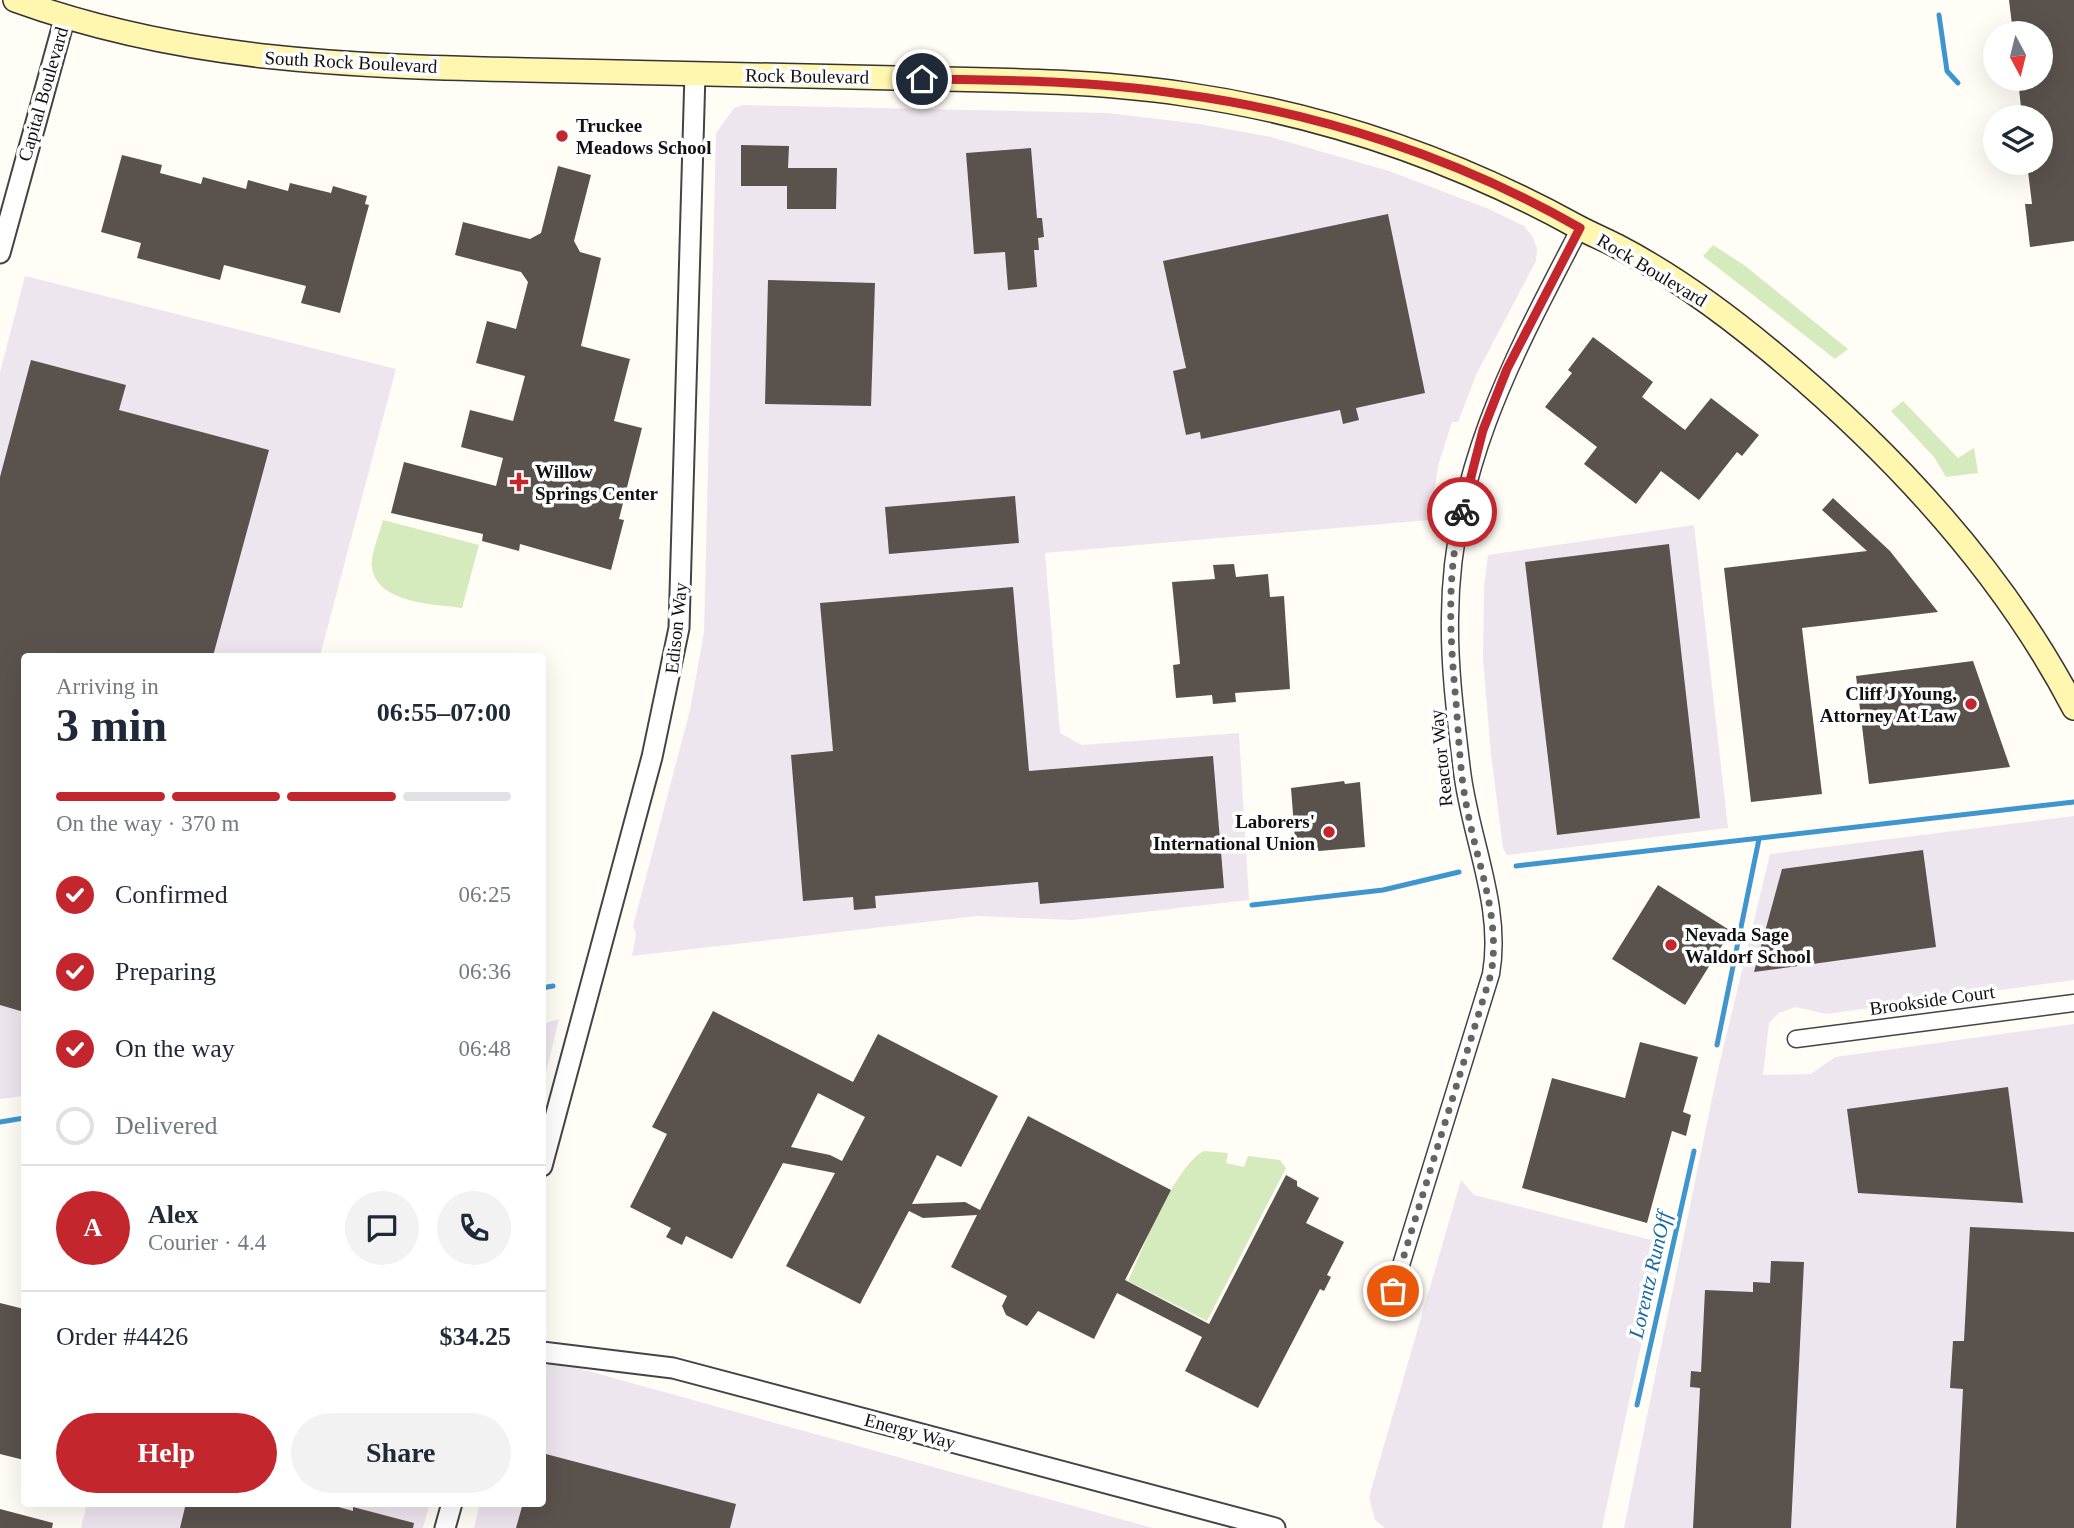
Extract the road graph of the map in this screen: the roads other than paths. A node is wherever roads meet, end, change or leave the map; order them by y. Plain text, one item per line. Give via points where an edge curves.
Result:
1 (15, 0) edge
2 (65, 17) junction
3 (695, 73) junction
4 (1580, 228) junction
5 (0, 253) edge
6 (2074, 708) edge
7 (2074, 1003) edge
8 (1796, 1040) dead end
9 (546, 1151) edge
10 (1393, 1291) dead end
11 (546, 1352) edge
12 (451, 1507) edge
13 (445, 1528) edge
14 (1275, 1528) edge

1 - 2 main road, South Rock Boulevard
2 - 3 main road, South Rock Boulevard via 188,46 322,64
2 - 5 street, Capital Boulevard
3 - 4 main road, Rock Boulevard via 1059,82 1238,103 1401,147 1491,182
3 - 9 street, Edison Way via 679,628 658,734
4 - 6 main road, Rock Boulevard via 1656,268 1743,328 1877,446 1982,567
4 - 10 street, Reactor Way via 1489,412 1457,529 1450,617 1457,728 1467,811 1488,889 1495,949
7 - 8 street, Brookside Court
11 - 14 street, Energy Way via 673,1368
12 - 13 street

